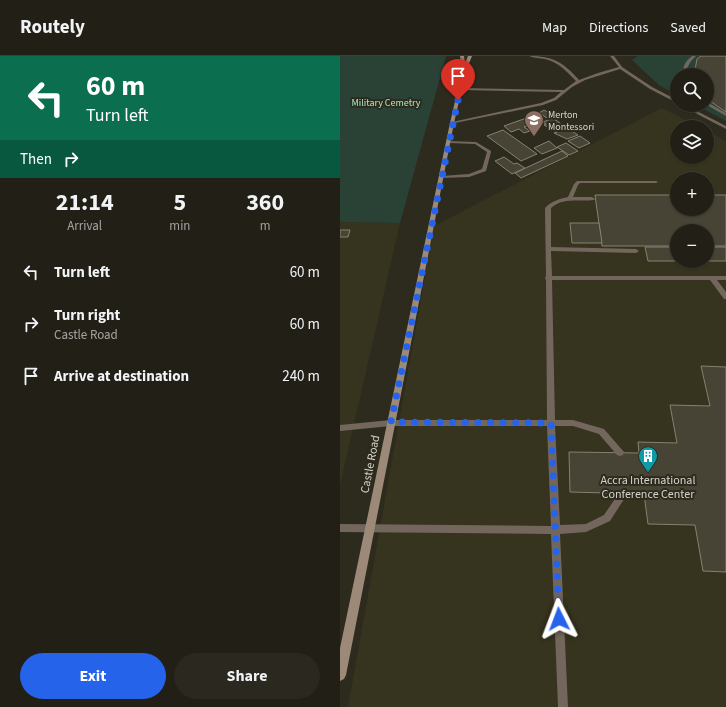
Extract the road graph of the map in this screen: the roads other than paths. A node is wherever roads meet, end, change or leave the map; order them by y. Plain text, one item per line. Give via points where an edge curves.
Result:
1 (462, 56) edge
2 (470, 56) edge
3 (531, 56) edge
4 (612, 56) edge
5 (694, 56) edge
6 (621, 68) junction
7 (685, 68) edge
8 (464, 71) junction
9 (578, 82) junction
10 (460, 89) junction
11 (565, 91) junction
12 (670, 98) edge
13 (714, 107) edge
14 (695, 112) edge
15 (726, 115) edge
16 (452, 123) junction
17 (726, 128) edge
18 (449, 142) junction
19 (442, 177) junction
20 (656, 182) dead end
21 (592, 198) dead end
22 (570, 199) junction
23 (549, 249) junction
24 (636, 251) dead end
25 (548, 278) junction
26 (712, 278) junction
27 (726, 278) edge
28 (726, 297) edge
29 (391, 422) junction
30 (551, 423) junction
31 (340, 428) edge
32 (620, 452) dead end
33 (624, 493) dead end
34 (340, 528) edge
35 (370, 529) junction
36 (555, 530) junction
37 (340, 675) edge
38 (563, 707) edge

1 - 8 main road, Castle Road
2 - 8 main road, Castle Road
3 - 9 lane via 559,62 568,68
4 - 6 lane
5 - 7 lane
6 - 9 lane
6 - 12 lane
8 - 10 main road, Castle Road
9 - 11 lane
10 - 11 lane
10 - 16 main road, Castle Road
11 - 16 lane via 555,99 542,104
13 - 15 lane
14 - 17 lane
16 - 18 main road, Castle Road
18 - 19 main road, Castle Road
18 - 19 lane via 476,143 489,152 484,170 477,174
19 - 29 main road, Castle Road
20 - 22 lane via 579,182
21 - 22 lane
22 - 23 lane via 557,202 548,208
23 - 24 lane
23 - 25 lane
25 - 26 lane
25 - 30 lane
26 - 27 lane
26 - 28 lane
29 - 30 lane
29 - 31 lane
29 - 35 main road, Castle Road
30 - 32 lane via 573,423 601,431
30 - 36 lane
33 - 36 lane via 607,518 586,528
34 - 35 lane
35 - 36 lane
35 - 37 main road, Castle Road
36 - 38 lane

